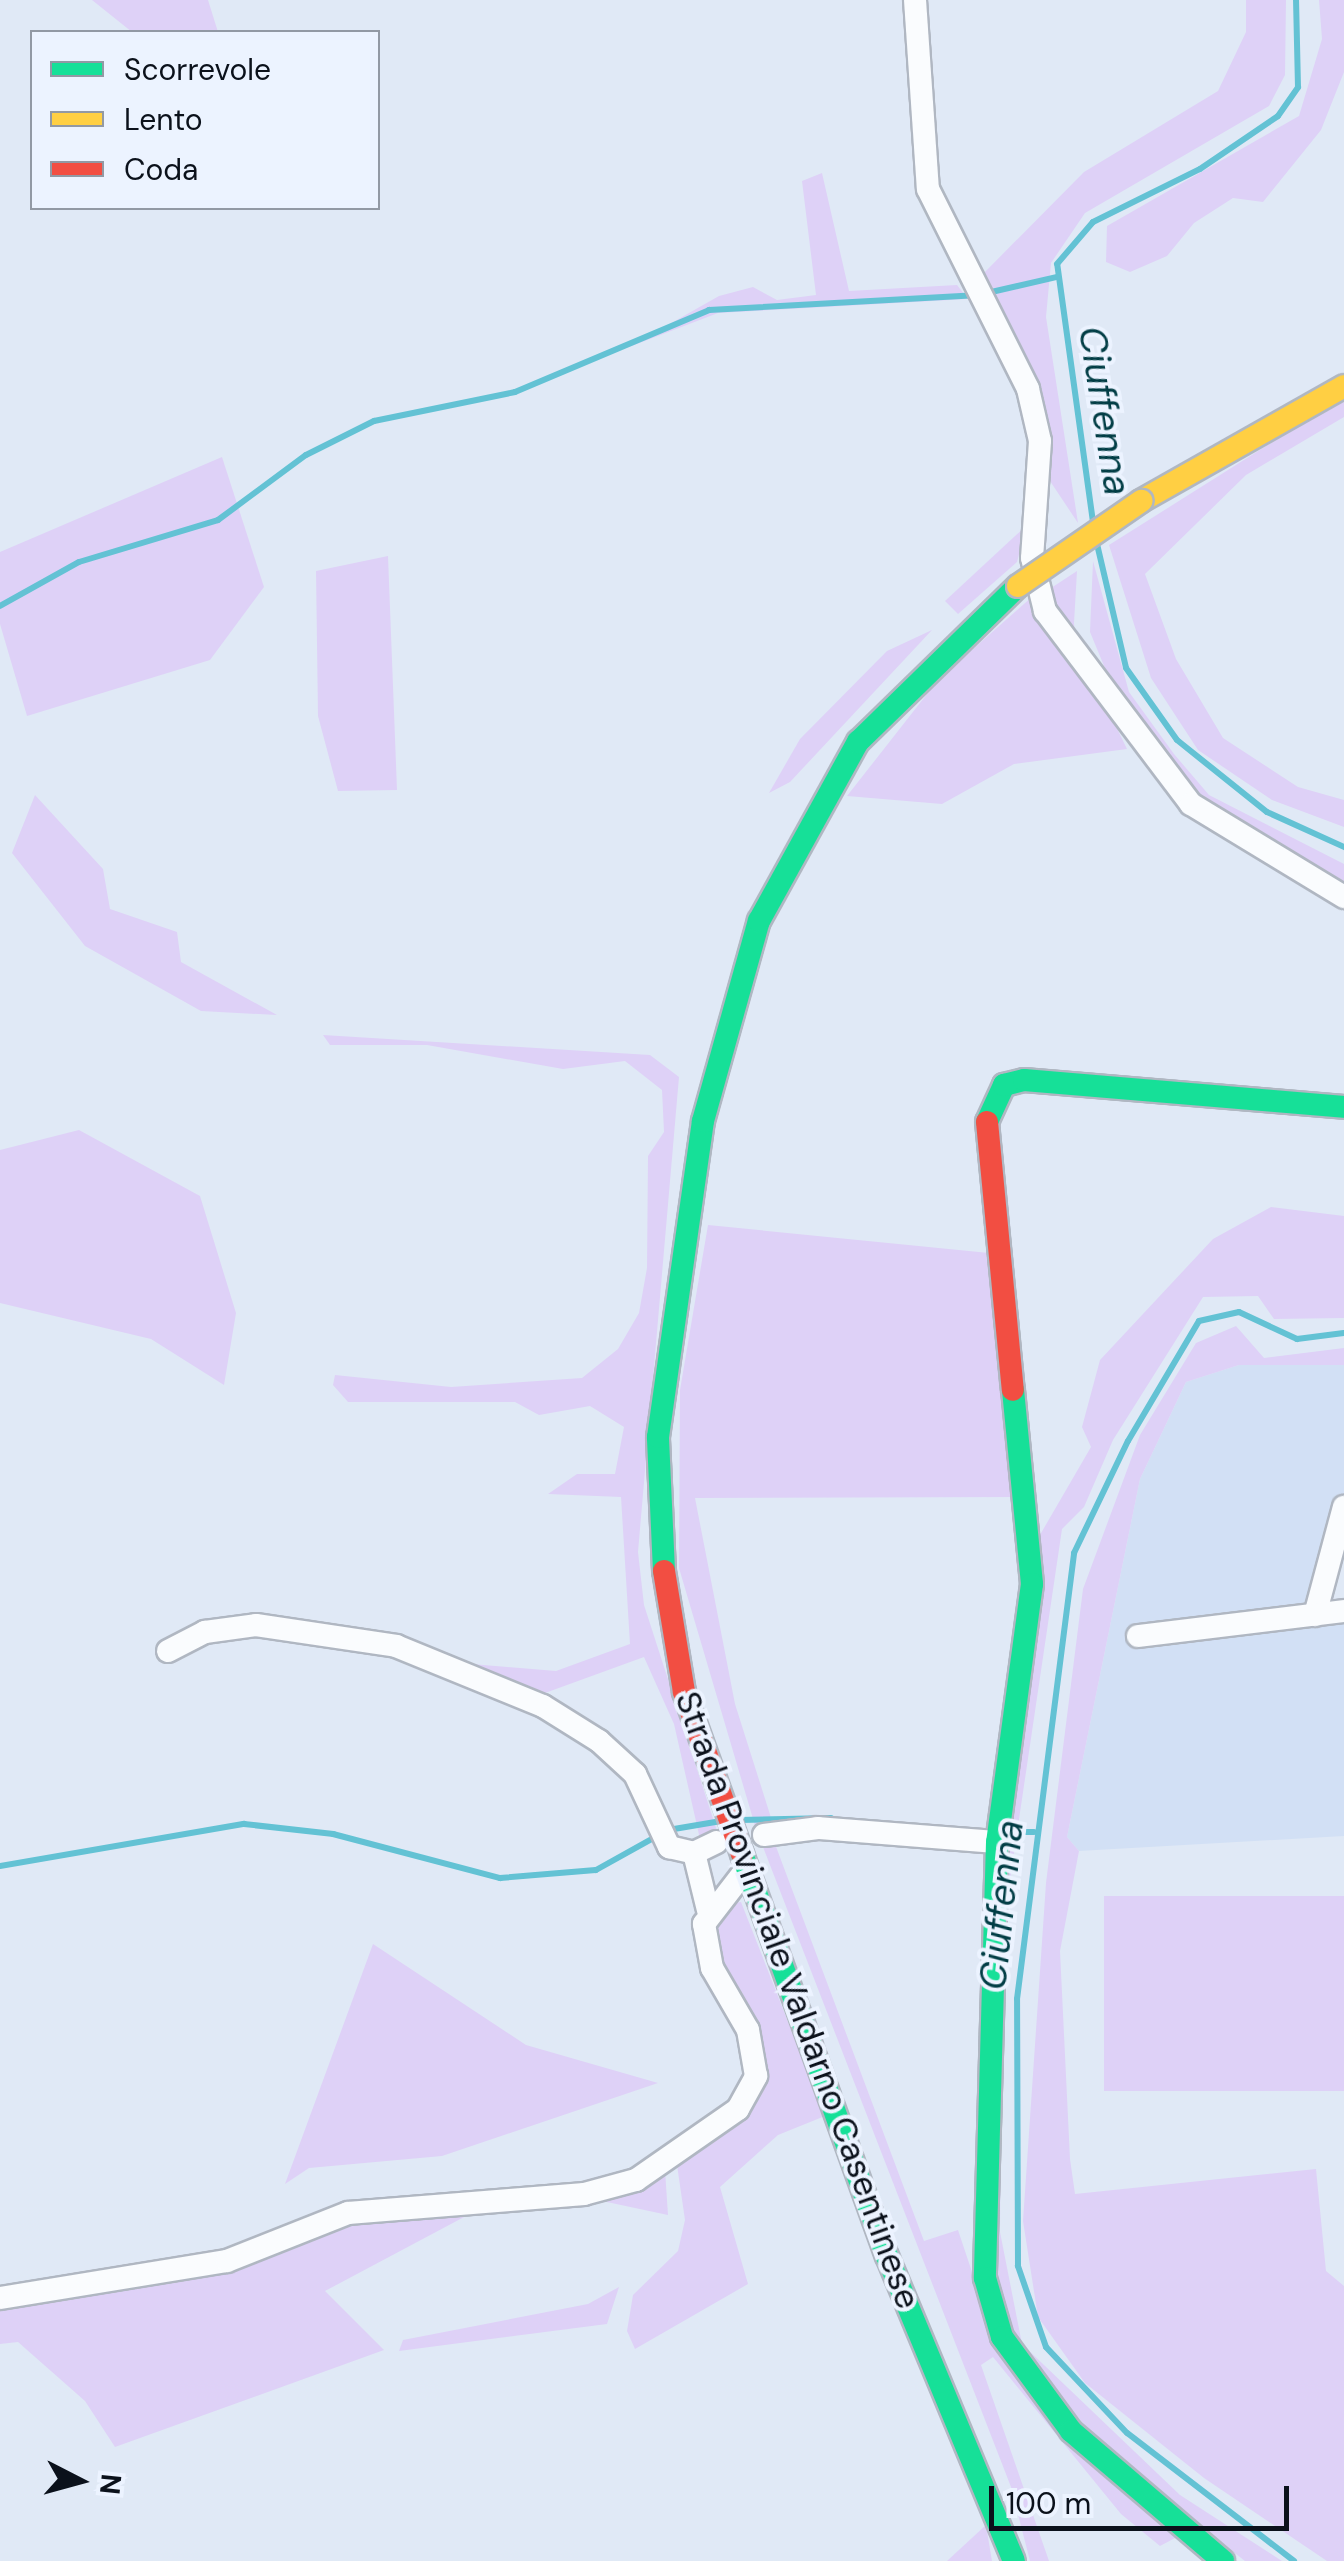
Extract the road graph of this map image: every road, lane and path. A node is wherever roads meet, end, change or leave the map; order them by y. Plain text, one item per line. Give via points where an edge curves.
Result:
1 (916, 0) edge
2 (1343, 385) edge
3 (1344, 897) edge
4 (1344, 1107) edge
5 (1344, 1506) edge
6 (1344, 1611) edge
7 (1315, 1615) junction
8 (1138, 1636) dead end
9 (168, 1651) dead end
10 (764, 1836) dead end
11 (717, 1842) dead end
12 (997, 1842) junction
13 (694, 1852) junction
14 (744, 1872) junction
15 (708, 1910) junction
16 (0, 2298) edge
17 (1014, 2561) edge
18 (1223, 2561) edge

1 - 3 street via 928,189 1028,389 1040,440 1032,558 1044,611 1191,804
2 - 14 main road, Strada Provinciale Valdarno Casentinese, bridge via 1141,501 1018,586 926,666 828,784 759,920 702,1120 664,1367 660,1541 684,1692
4 - 12 main road via 1024,1080 1004,1085 986,1110 1032,1584
5 - 7 street
6 - 7 street
7 - 8 street
9 - 13 street via 205,1632 256,1626 396,1646 543,1706 599,1741 634,1774 669,1847
10 - 12 street via 818,1828
11 - 13 street
12 - 18 main road via 981,2192 984,2278 1002,2337 1072,2431
13 - 15 street
14 - 15 street
14 - 17 main road, Strada Provinciale Valdarno Casentinese via 887,2256
15 - 16 street via 712,1968 748,2030 756,2076 738,2108 636,2180 554,2197 348,2213 227,2261

